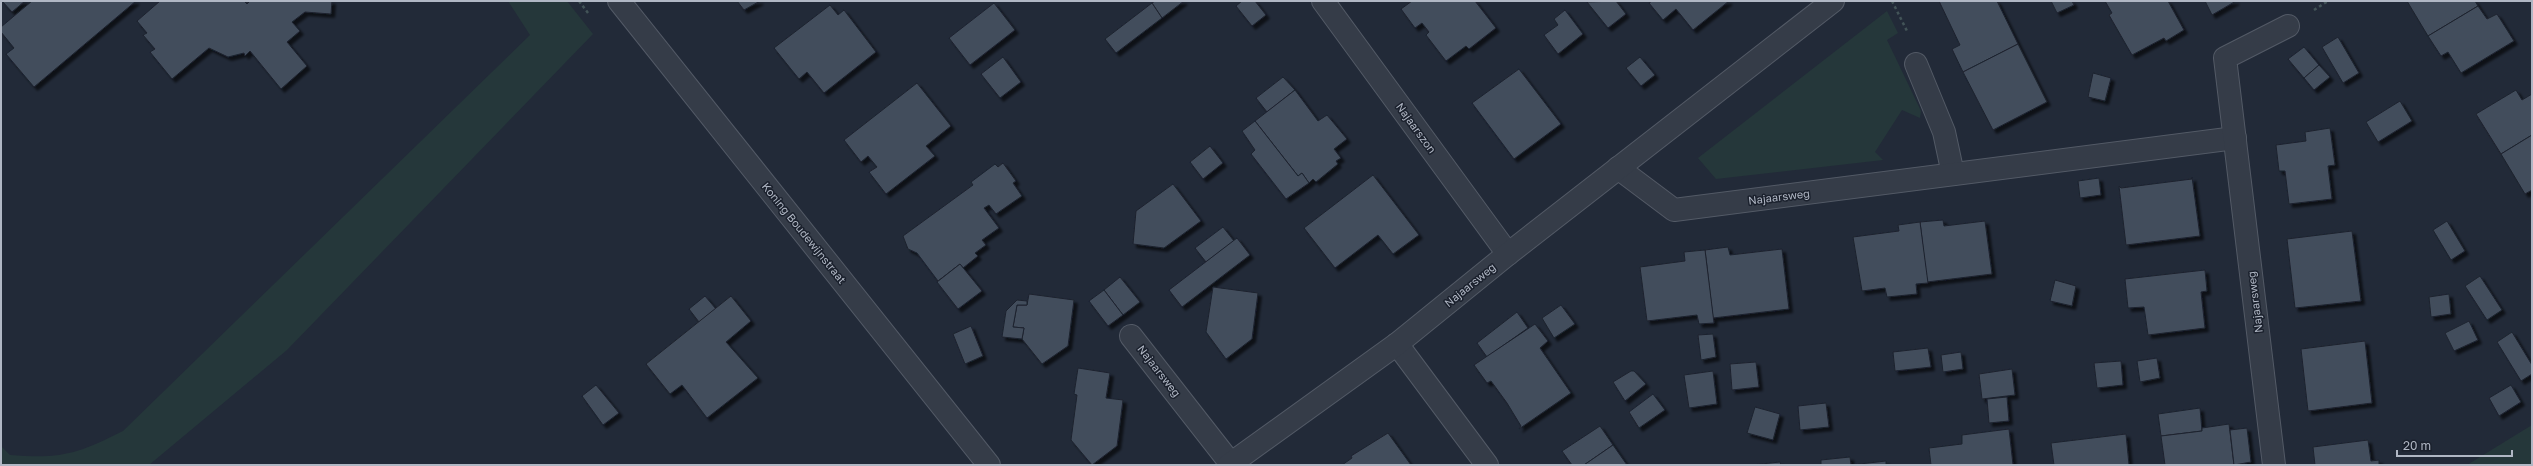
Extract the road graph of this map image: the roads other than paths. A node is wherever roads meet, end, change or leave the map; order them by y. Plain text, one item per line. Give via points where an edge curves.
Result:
1 (619, 1) edge
2 (1323, 1) edge
3 (1833, 1) edge
4 (1810, 8) edge
5 (2288, 26) dead end
6 (1916, 64) dead end
7 (2235, 138) junction
8 (1618, 168) junction
9 (1953, 174) junction
10 (1508, 254) junction
11 (1131, 336) dead end
12 (1398, 344) junction
13 (1230, 464) edge
14 (989, 465) edge
15 (1487, 465) edge
16 (2274, 465) edge

1 - 14 street, Koning Boudewijnstraat
2 - 10 street, Najaarszon
3 - 4 street, Najaarsweg
4 - 8 street, Najaarsweg
5 - 7 street, Najaarsweg via 2226,58
6 - 9 street via 1944,132
7 - 9 street, Najaarsweg
7 - 16 street, Najaarsweg
8 - 9 street, Najaarsweg via 1674,210
8 - 10 street, Najaarsweg
10 - 12 street, Najaarsweg
11 - 13 street, Najaarsweg
12 - 13 street, Najaarsweg
12 - 15 street

